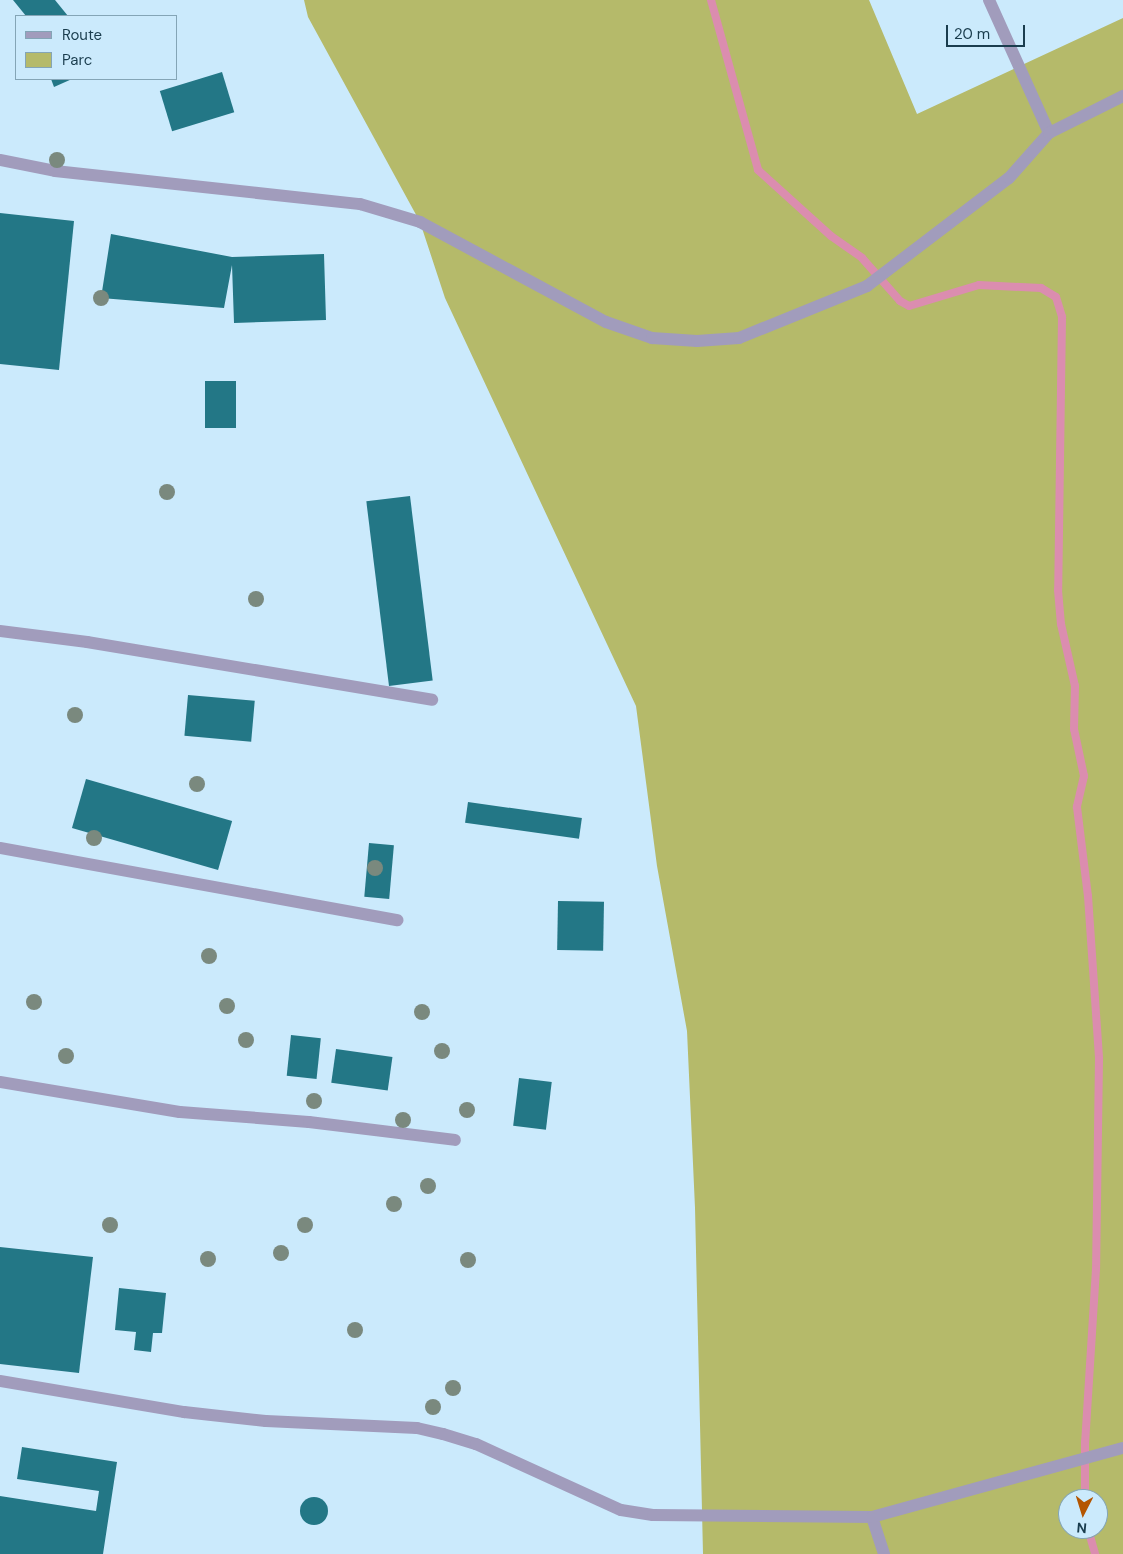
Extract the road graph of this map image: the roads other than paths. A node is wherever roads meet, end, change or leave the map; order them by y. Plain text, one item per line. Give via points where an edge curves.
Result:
1 (989, 0) edge
2 (1123, 96) edge
3 (1049, 133) junction
4 (0, 160) edge
5 (0, 631) edge
6 (432, 700) dead end
7 (0, 848) edge
8 (398, 920) dead end
9 (0, 1082) edge
10 (455, 1140) dead end
11 (0, 1381) edge
12 (1123, 1448) edge
13 (872, 1517) junction
14 (884, 1554) edge

1 - 3 street
2 - 3 street
3 - 4 street via 1009,178 867,286 739,338 697,341 652,338 606,322 420,222 360,204 54,171
5 - 6 street via 87,642
7 - 8 street
9 - 10 street via 180,1112 309,1122
11 - 13 street via 184,1412 266,1421 417,1428 476,1444 622,1510 653,1514
12 - 13 street
13 - 14 street

